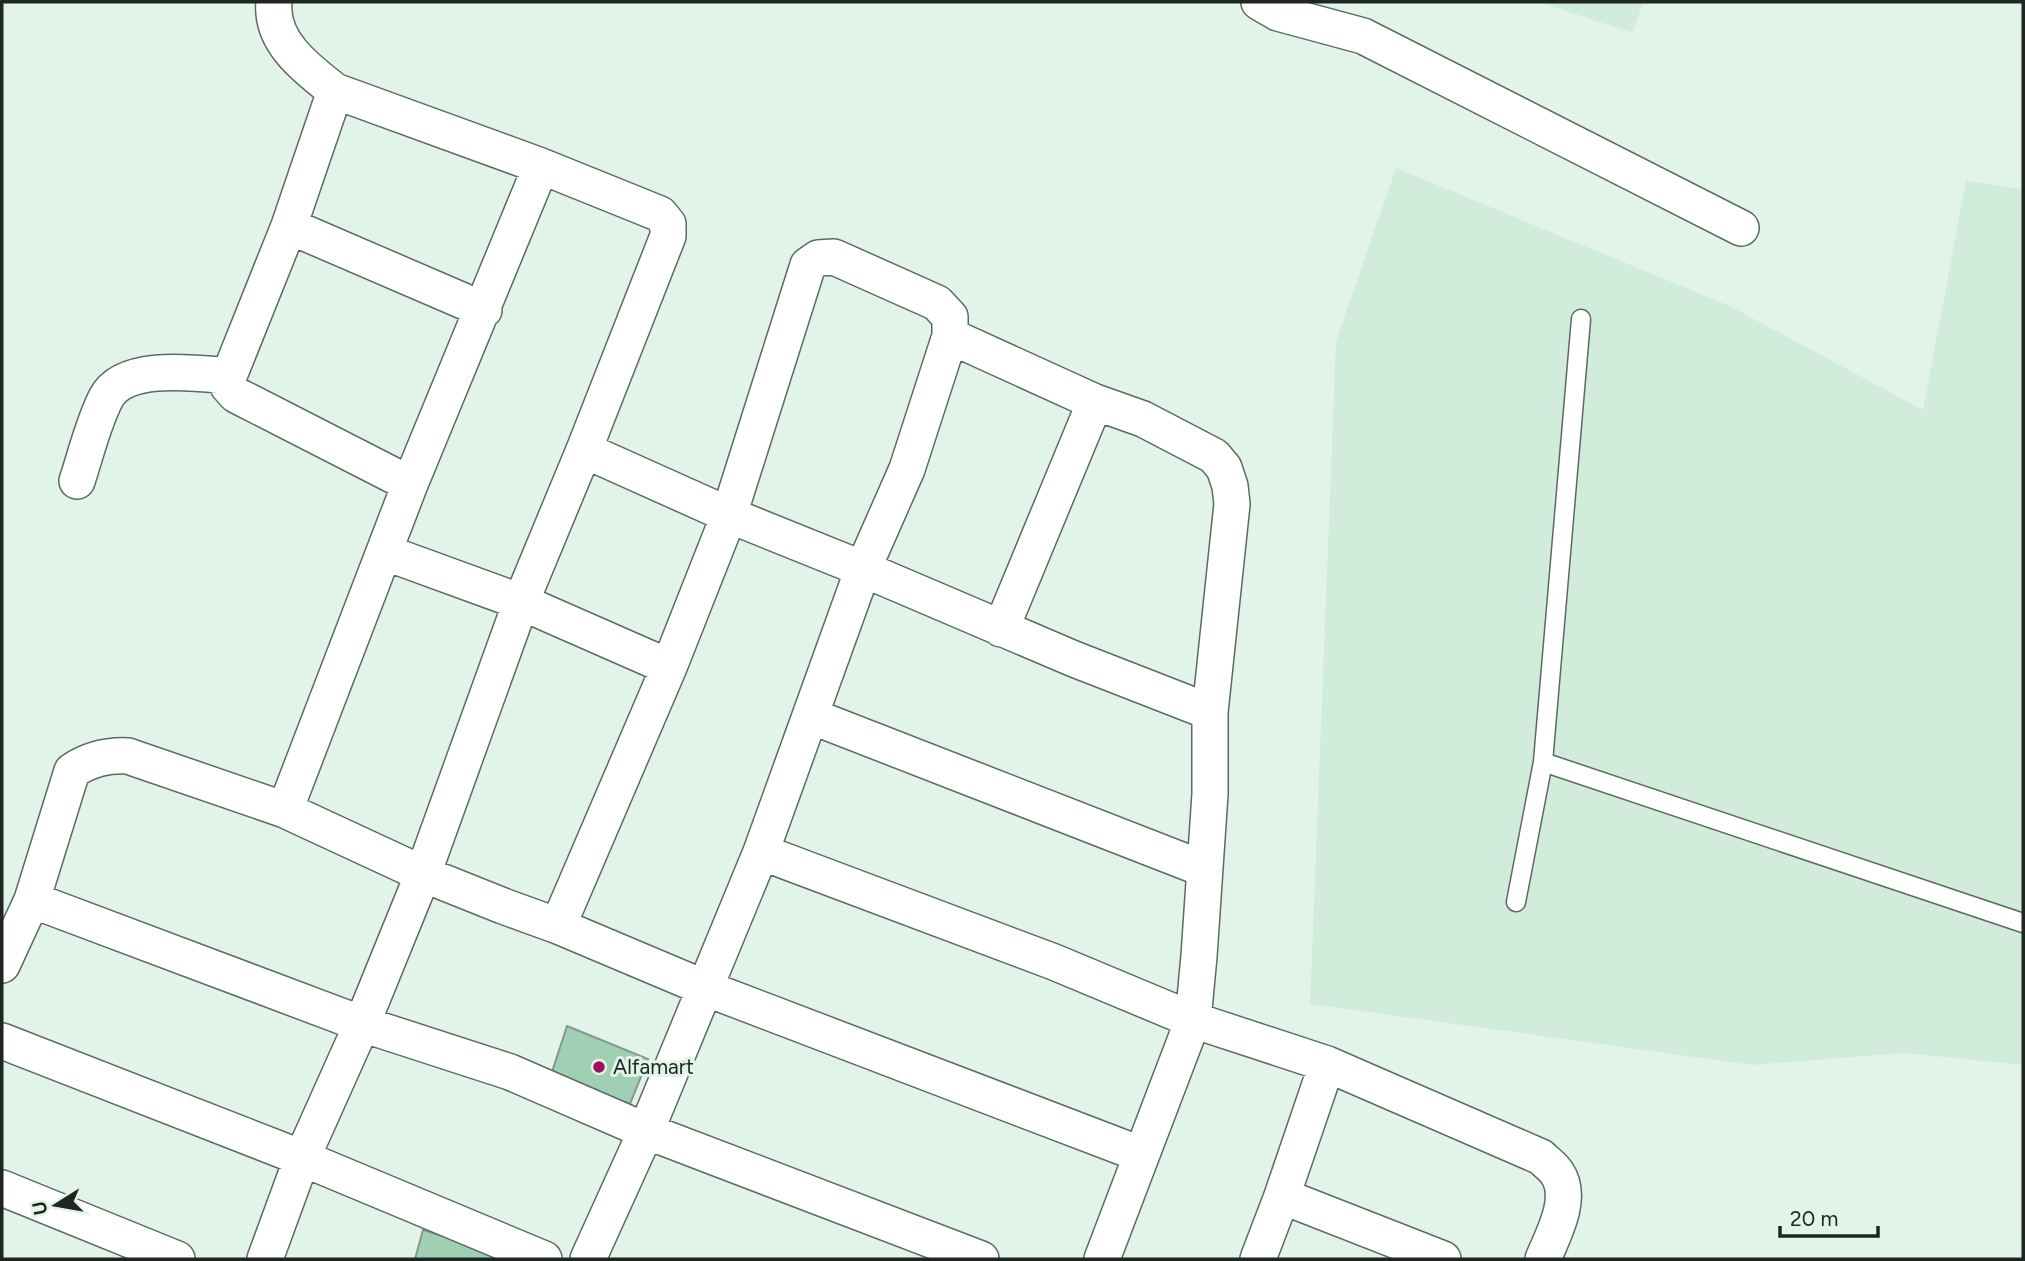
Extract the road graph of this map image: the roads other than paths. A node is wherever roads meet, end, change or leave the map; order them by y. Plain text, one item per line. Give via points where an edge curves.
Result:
1 (274, 2) edge
2 (1259, 2) edge
3 (335, 92) junction
4 (541, 166) junction
5 (289, 226) junction
6 (1741, 228) dead end
7 (484, 310) junction
8 (1581, 319) dead end
9 (950, 336) junction
10 (229, 376) junction
11 (1095, 402) junction
12 (584, 450) junction
13 (77, 481) dead end
14 (410, 484) junction
15 (729, 515) junction
16 (384, 552) junction
17 (863, 569) junction
18 (521, 602) junction
19 (1001, 629) junction
20 (669, 667) junction
21 (1210, 712) junction
22 (811, 716) junction
23 (1543, 762) junction
24 (285, 810) junction
25 (761, 852) junction
26 (1205, 869) junction
27 (423, 874) junction
28 (32, 900) junction
29 (1516, 902) dead end
30 (2023, 923) edge
31 (558, 926) junction
32 (2, 965) edge
33 (705, 988) junction
34 (1193, 1020) junction
35 (362, 1024) junction
36 (2, 1041) edge
37 (1327, 1064) junction
38 (646, 1131) junction
39 (1140, 1154) junction
40 (302, 1158) junction
41 (2, 1188) edge
42 (1282, 1196) junction
43 (177, 1259) edge
44 (265, 1259) edge
45 (544, 1259) edge
46 (588, 1259) edge
47 (981, 1259) edge
48 (1102, 1259) edge
49 (1258, 1259) edge
50 (1443, 1259) edge
51 (1544, 1259) edge

1 - 3 street via 275,23 282,38 303,65
2 - 6 street via 1278,13 1363,36
3 - 4 street
3 - 5 street
4 - 7 street
4 - 12 street via 660,214 668,224 668,236
5 - 7 street
5 - 10 street
7 - 14 street
8 - 23 lane
9 - 11 street
9 - 15 street via 950,317 937,303 834,257 818,258 808,265
9 - 17 street via 907,469
10 - 13 street via 188,372 139,376 117,384 106,398
10 - 14 street via 228,386 236,394
11 - 19 street
11 - 21 street via 1143,419 1214,456 1224,468 1232,504
12 - 15 street
12 - 18 street
14 - 16 street
15 - 17 street
15 - 20 street
16 - 18 street
16 - 24 street
17 - 19 street
17 - 22 street
18 - 20 street
18 - 27 street
19 - 21 street
20 - 31 street
21 - 26 street
22 - 25 street
22 - 26 street
23 - 29 lane
23 - 30 lane
24 - 27 street
24 - 28 street via 128,756 85,763 72,771
25 - 33 street
25 - 34 street via 1054,962
26 - 34 street
27 - 31 street
27 - 35 street
28 - 32 street
28 - 35 street
31 - 33 street
33 - 38 street
33 - 39 street
34 - 37 street
34 - 39 street
35 - 38 street via 510,1072
35 - 40 street
36 - 40 street
37 - 42 street
37 - 51 street via 1541,1157 1558,1174 1562,1192 1562,1212
38 - 46 street
38 - 47 street
39 - 48 street
40 - 44 street
40 - 45 street
41 - 43 street
42 - 49 street
42 - 50 street

